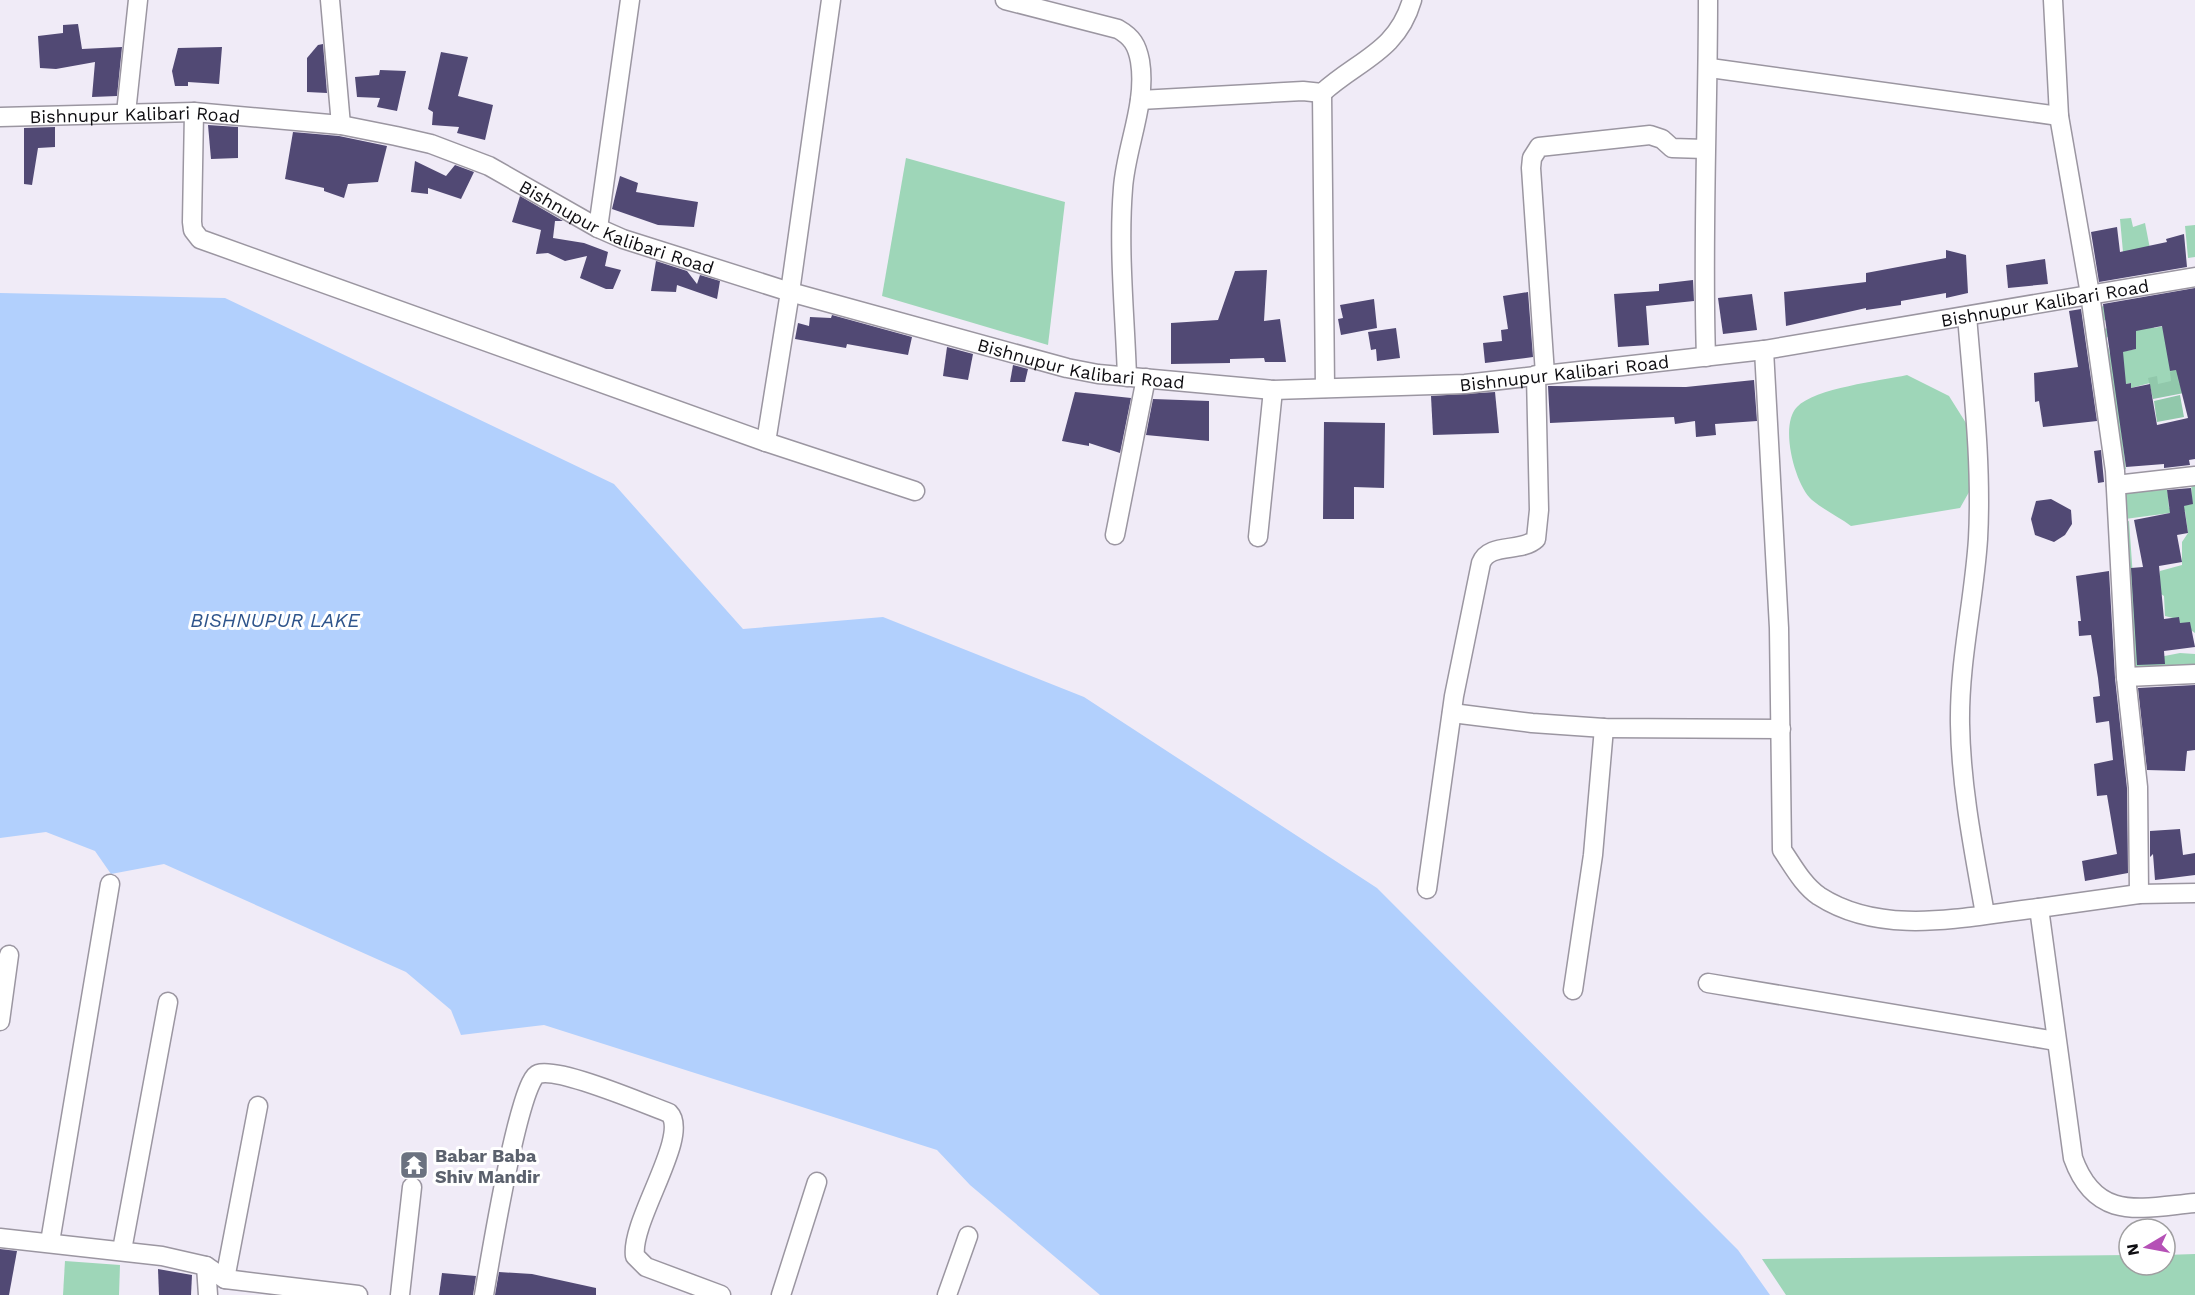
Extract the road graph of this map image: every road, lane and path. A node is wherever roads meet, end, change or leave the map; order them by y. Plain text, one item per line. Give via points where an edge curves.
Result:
1 (138, 0) edge
2 (330, 0) edge
3 (630, 0) edge
4 (831, 0) edge
5 (1005, 0) edge
6 (1412, 0) edge
7 (1708, 0) edge
8 (2054, 0) edge
9 (1710, 68) junction
10 (1322, 93) junction
11 (1140, 100) junction
12 (195, 112) junction
13 (126, 113) junction
14 (0, 117) edge
15 (2060, 117) junction
16 (340, 125) junction
17 (1705, 149) junction
18 (598, 228) junction
19 (2195, 277) edge
20 (790, 292) junction
21 (2091, 294) junction
22 (1967, 316) junction
23 (1764, 350) junction
24 (1706, 357) junction
25 (1541, 375) junction
26 (1127, 377) junction
27 (1146, 378) junction
28 (1324, 388) junction
29 (1273, 390) junction
30 (766, 442) junction
31 (2195, 476) edge
32 (2116, 485) junction
33 (915, 491) dead end
34 (1115, 535) dead end
35 (1258, 537) dead end
36 (2195, 674) edge
37 (2126, 676) junction
38 (1452, 713) junction
39 (1604, 728) junction
40 (1781, 729) junction
41 (110, 884) dead end
42 (1426, 890) dead end
43 (2195, 893) edge
44 (2139, 894) junction
45 (2039, 908) junction
46 (1985, 914) junction
47 (9, 955) dead end
48 (1708, 983) dead end
49 (1573, 990) dead end
50 (168, 1002) dead end
51 (0, 1021) edge
52 (2056, 1041) junction
53 (258, 1106) dead end
54 (817, 1182) dead end
55 (412, 1187) dead end
56 (2195, 1203) edge
57 (968, 1236) dead end
58 (0, 1238) edge
59 (50, 1242) junction
60 (122, 1250) junction
61 (206, 1266) junction
62 (225, 1279) junction
63 (273, 1290) edge
64 (349, 1294) edge
65 (208, 1295) edge
66 (400, 1295) edge
67 (484, 1295) edge
68 (721, 1295) edge
69 (781, 1295) edge
70 (947, 1295) edge

1 - 13 street
2 - 16 street
3 - 18 street
4 - 20 street
5 - 11 street via 1118,29 1131,37 1140,63
6 - 10 street via 1398,34
7 - 9 street
8 - 15 street
9 - 15 street
9 - 17 street
10 - 11 street
10 - 28 street
11 - 26 street via 1125,167 1122,203
12 - 13 street, Bishnupur Kalibari Road
12 - 16 street, Bishnupur Kalibari Road
12 - 30 street via 192,222 200,239
13 - 14 street, Bishnupur Kalibari Road
15 - 21 street
16 - 18 street, Bishnupur Kalibari Road via 458,153 507,175
17 - 24 street
17 - 25 street via 1672,148 1650,135 1534,150 1531,168
18 - 20 street, Bishnupur Kalibari Road
19 - 21 street, Bishnupur Kalibari Road
20 - 26 street, Bishnupur Kalibari Road via 1067,368
20 - 30 street
21 - 22 street, Bishnupur Kalibari Road
21 - 32 street
22 - 23 street, Bishnupur Kalibari Road
22 - 46 street via 1979,496 1960,671 1960,726 1965,788
23 - 24 street, Bishnupur Kalibari Road
23 - 40 street
24 - 25 street, Bishnupur Kalibari Road
25 - 28 street, Bishnupur Kalibari Road via 1465,384
25 - 38 street via 1536,539 1525,547 1503,549 1483,559
26 - 27 street, Bishnupur Kalibari Road
27 - 29 street, Bishnupur Kalibari Road
27 - 34 street
28 - 29 street, Bishnupur Kalibari Road
29 - 35 street
30 - 33 street
31 - 32 street
32 - 37 street
36 - 37 street
37 - 44 street via 2138,787
38 - 39 street
38 - 42 street
39 - 40 street
39 - 49 street via 1593,855
40 - 46 street via 1782,849 1799,876 1819,896 1863,917 1892,921
41 - 59 street
43 - 44 street
44 - 45 street
45 - 46 street
45 - 52 street
47 - 51 street
48 - 52 street
50 - 60 street
52 - 56 street via 2073,1158 2081,1179 2093,1194 2109,1204 2130,1208
53 - 62 street
54 - 69 street
55 - 66 street
57 - 70 street
58 - 59 street
59 - 60 street
60 - 61 street
61 - 62 street
61 - 65 street
62 - 63 street
63 - 64 street
67 - 68 street via 520,1110 530,1080 535,1074 544,1073 614,1092 674,1118 676,1129 637,1231 635,1256 646,1267

